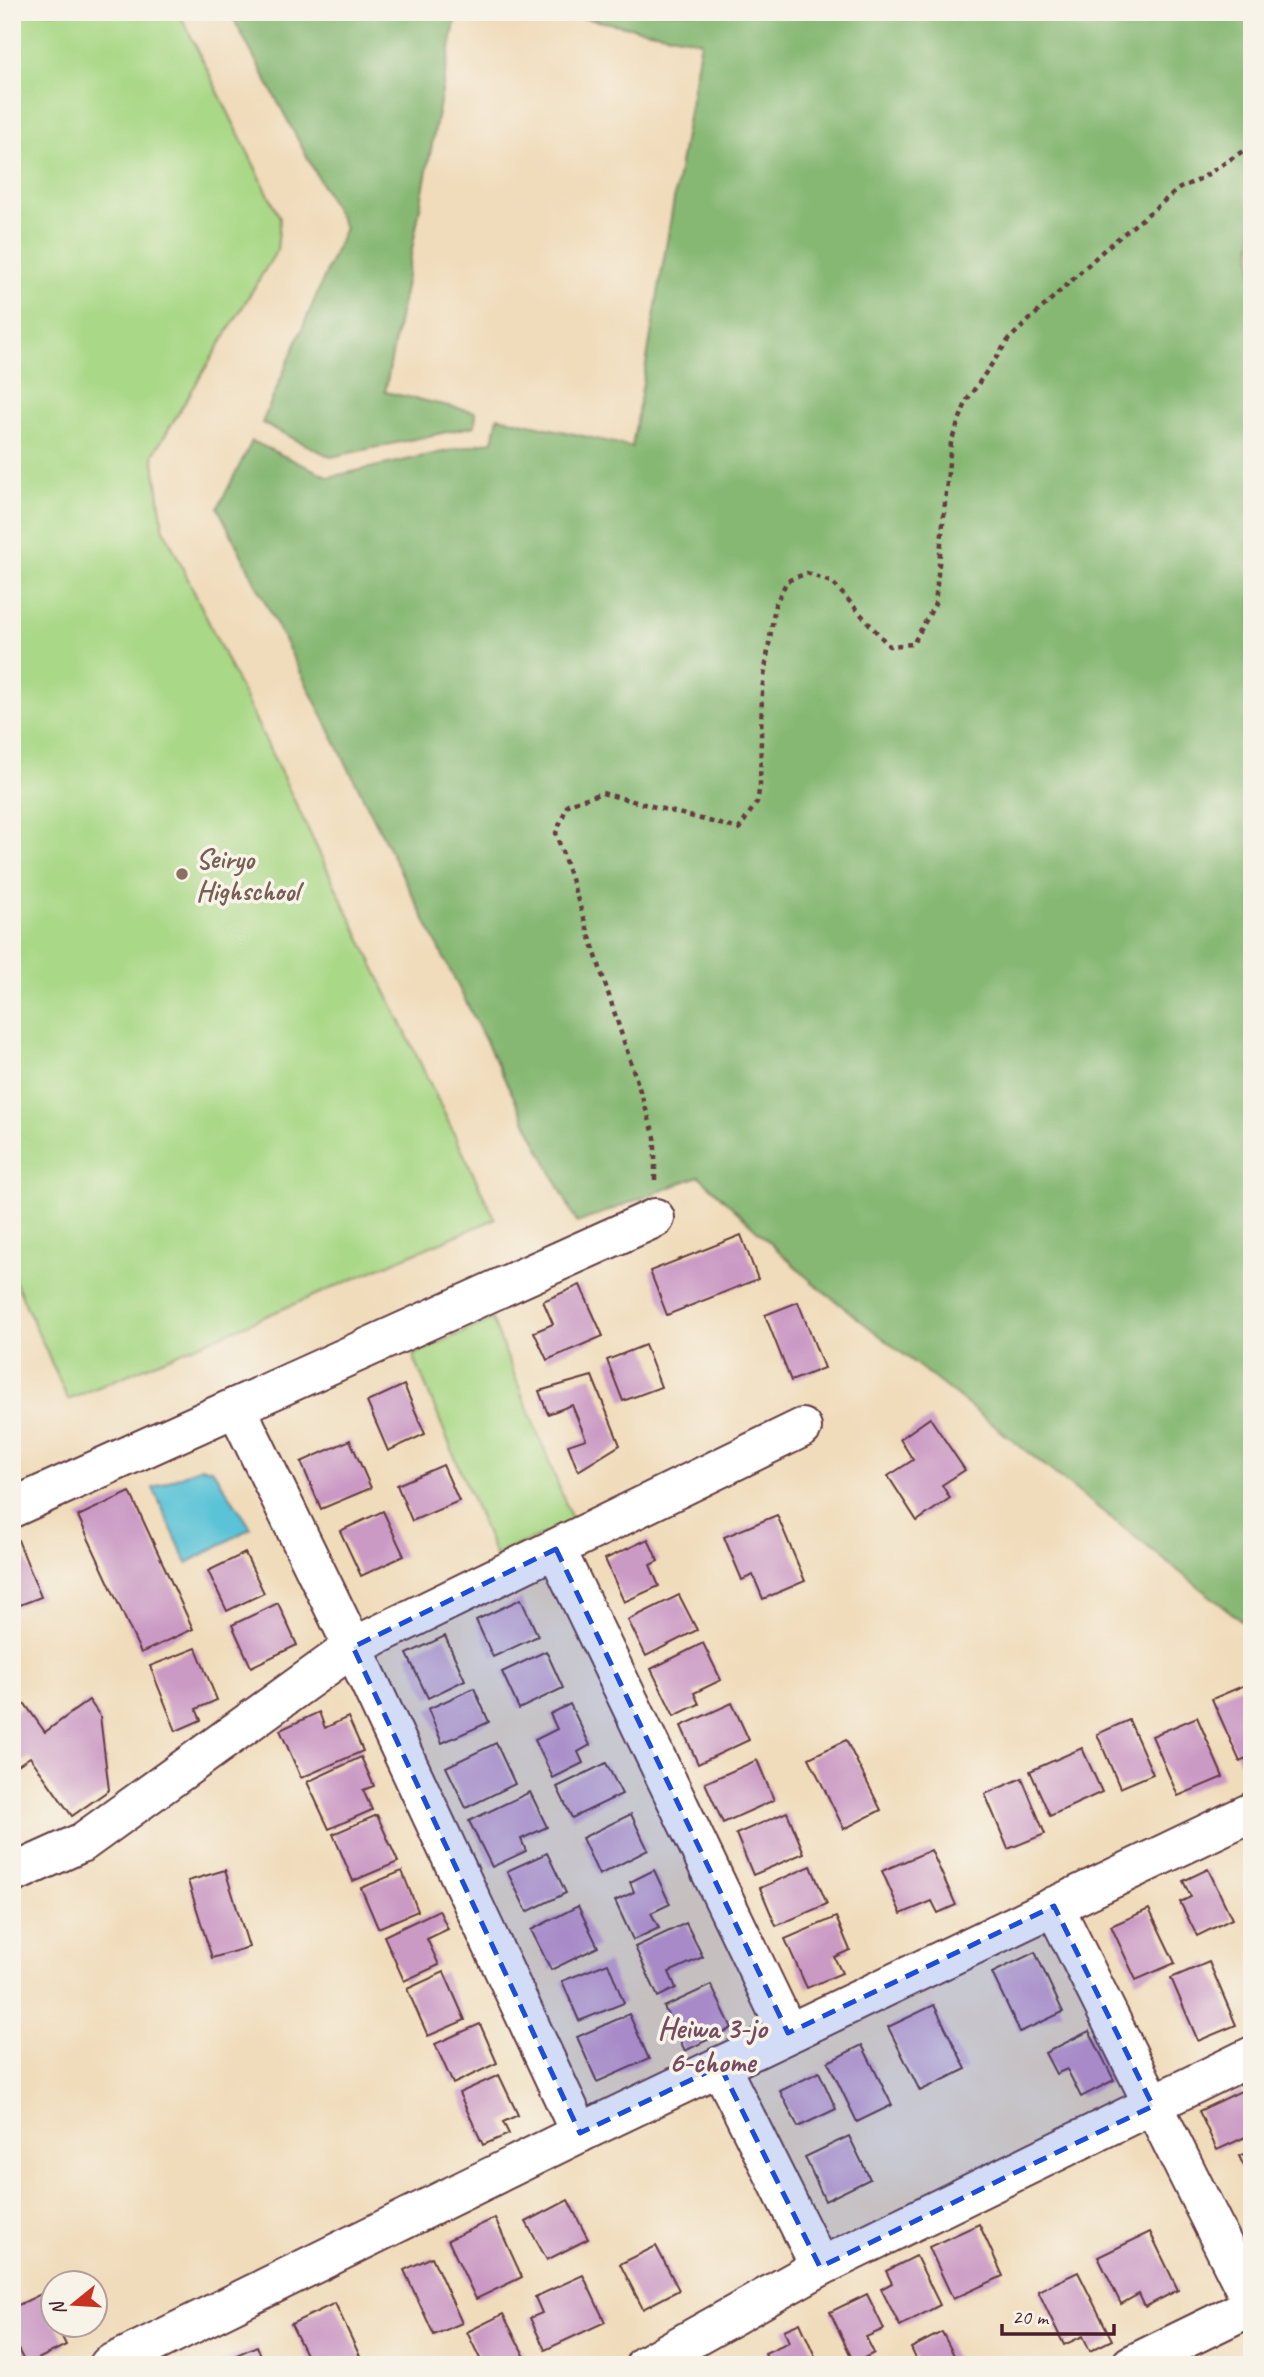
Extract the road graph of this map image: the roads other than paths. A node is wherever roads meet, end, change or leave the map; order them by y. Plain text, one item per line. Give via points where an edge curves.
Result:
1 (655, 1218) road end
2 (236, 1407) junction
3 (802, 1427) dead end
4 (12, 1508) edge
5 (556, 1549) junction
6 (352, 1647) junction
7 (1252, 1812) edge
8 (12, 1874) edge
9 (1054, 1906) junction
10 (788, 2033) junction
11 (1252, 2056) edge
12 (720, 2066) junction
13 (1153, 2106) junction
14 (580, 2133) junction
15 (820, 2267) junction
16 (1252, 2305) edge
17 (110, 2365) edge
18 (645, 2365) edge
19 (1131, 2365) edge

1 - 2 street
2 - 4 street
2 - 6 street
3 - 5 street
5 - 6 street
5 - 10 street
6 - 8 street via 83,1842
6 - 14 street
7 - 9 street
9 - 10 street
9 - 13 street
10 - 12 street
11 - 13 street
12 - 14 street
12 - 15 street
13 - 15 street
13 - 16 street
14 - 17 street
15 - 18 street
16 - 19 street

